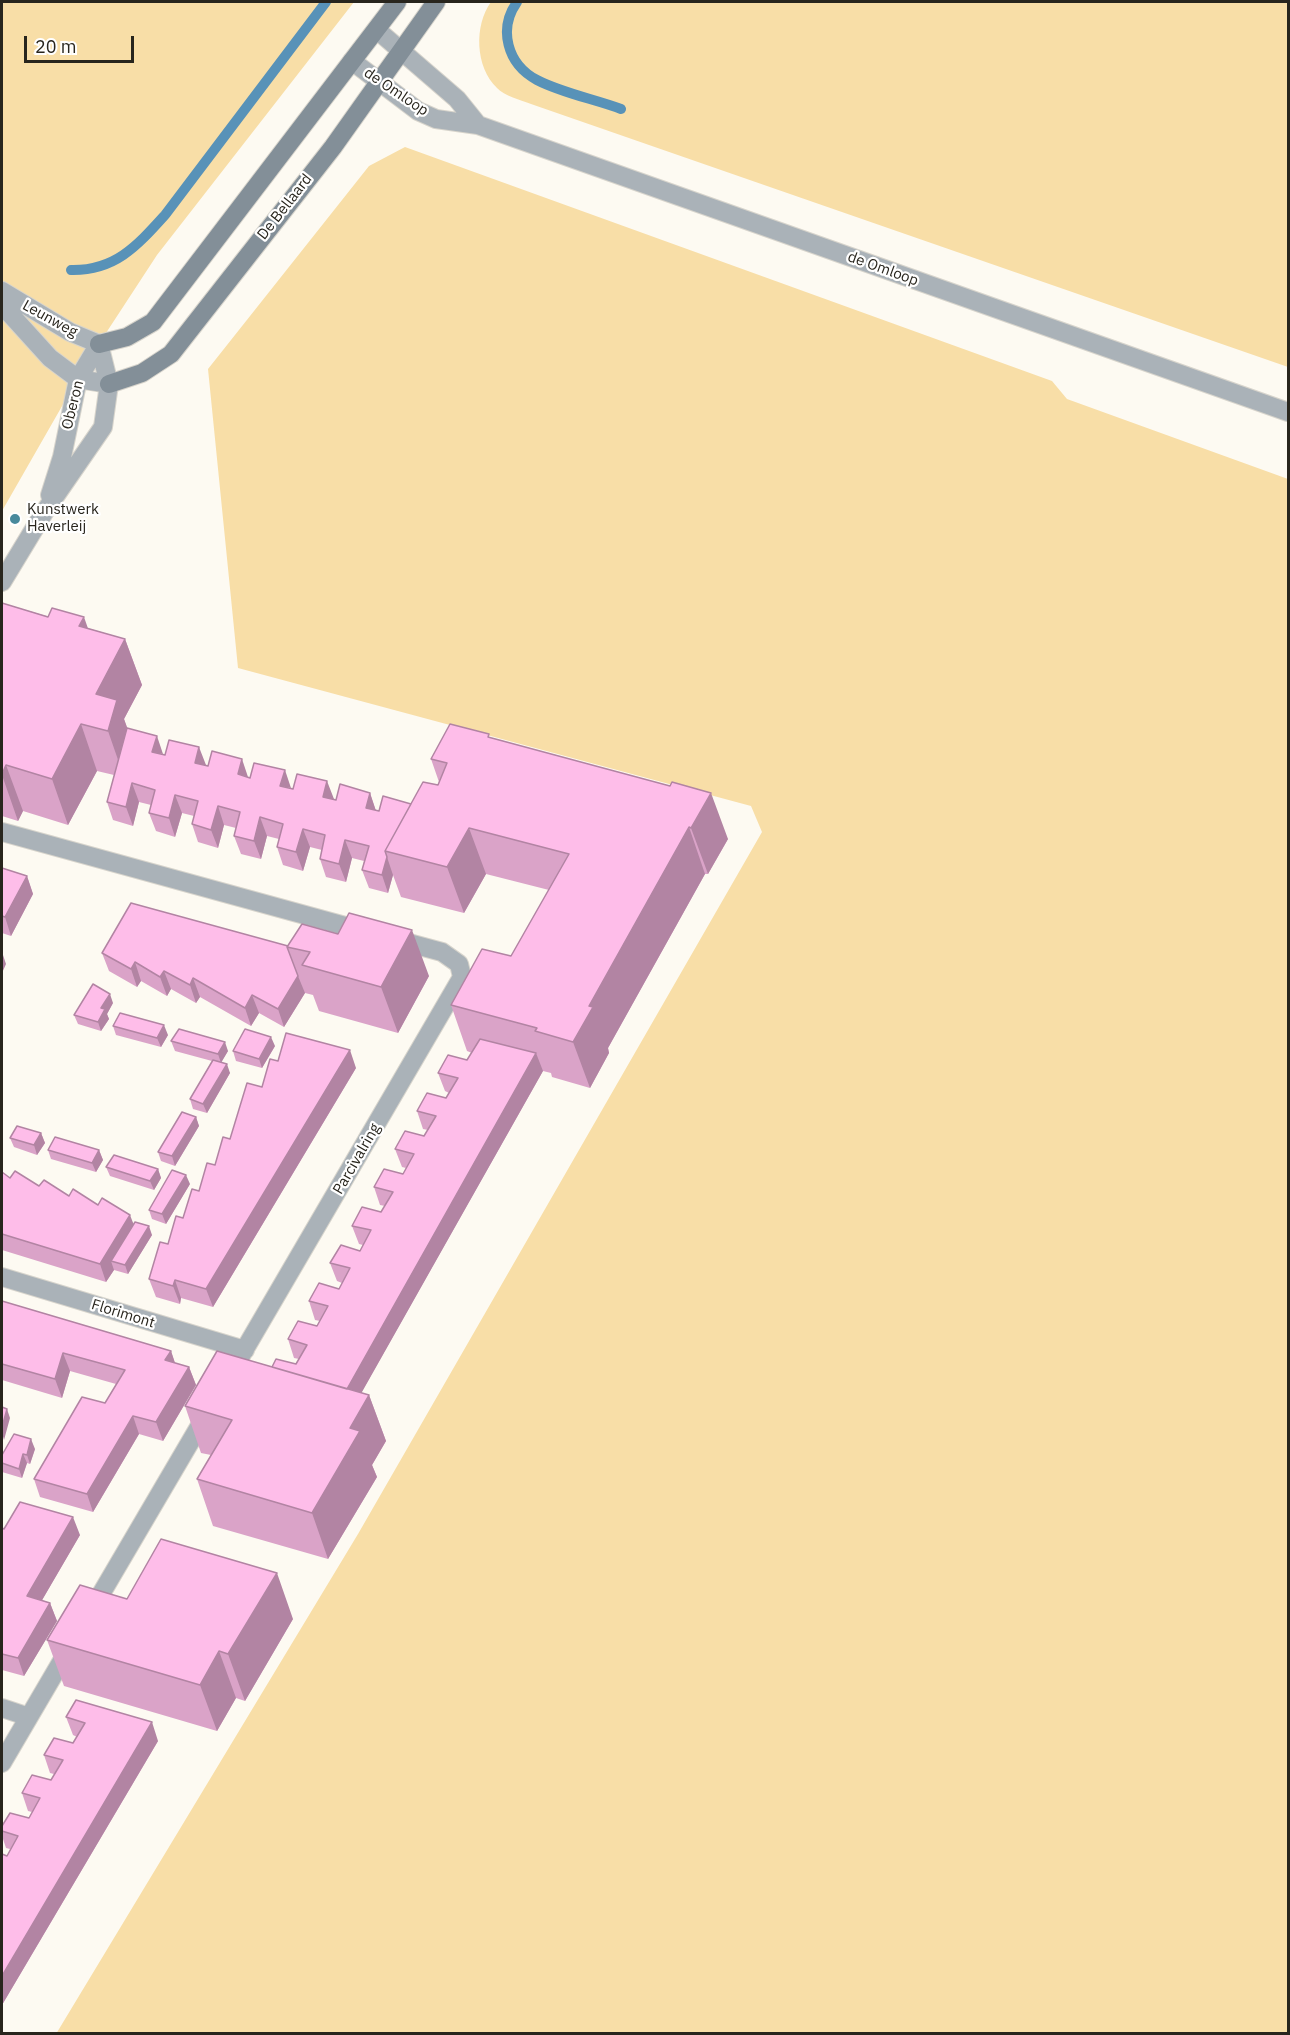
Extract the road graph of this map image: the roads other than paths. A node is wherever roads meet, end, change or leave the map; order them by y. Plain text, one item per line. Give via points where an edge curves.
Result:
1 (397, 2) edge
2 (436, 2) edge
3 (378, 30) junction
4 (403, 51) junction
5 (352, 61) junction
6 (380, 84) junction
7 (478, 125) junction
8 (2, 291) edge
9 (2, 305) edge
10 (99, 344) junction
11 (78, 379) junction
12 (109, 384) junction
13 (1288, 412) edge
14 (45, 511) junction
15 (2, 582) edge
16 (2, 832) edge
17 (2, 1277) edge
18 (245, 1350) junction
19 (2, 1708) edge
20 (29, 1717) junction
21 (2, 1763) edge

1 - 3 street
2 - 4 street, De Bellaard
3 - 4 street, de Omloop
3 - 5 street
4 - 6 street, De Bellaard
4 - 7 street, de Omloop via 457,99
5 - 6 street, de Omloop
5 - 10 street via 153,322 127,337
6 - 7 street, de Omloop via 436,119
6 - 12 street, De Bellaard via 171,354 142,374
7 - 13 street, de Omloop
8 - 10 street, Leunweg via 70,332
9 - 11 street, Leunweg via 50,358
10 - 11 street, Oberon
10 - 12 street, Oberon
11 - 12 street, Leunweg
11 - 14 street, Oberon via 62,457
12 - 14 street, Oberon via 103,427
14 - 15 street, Oberon
16 - 18 street, Parcivalring via 441,952 459,964 462,977
17 - 18 street, Florimont
18 - 20 street, Parcivalring
19 - 20 street
20 - 21 street, Parcivalring

